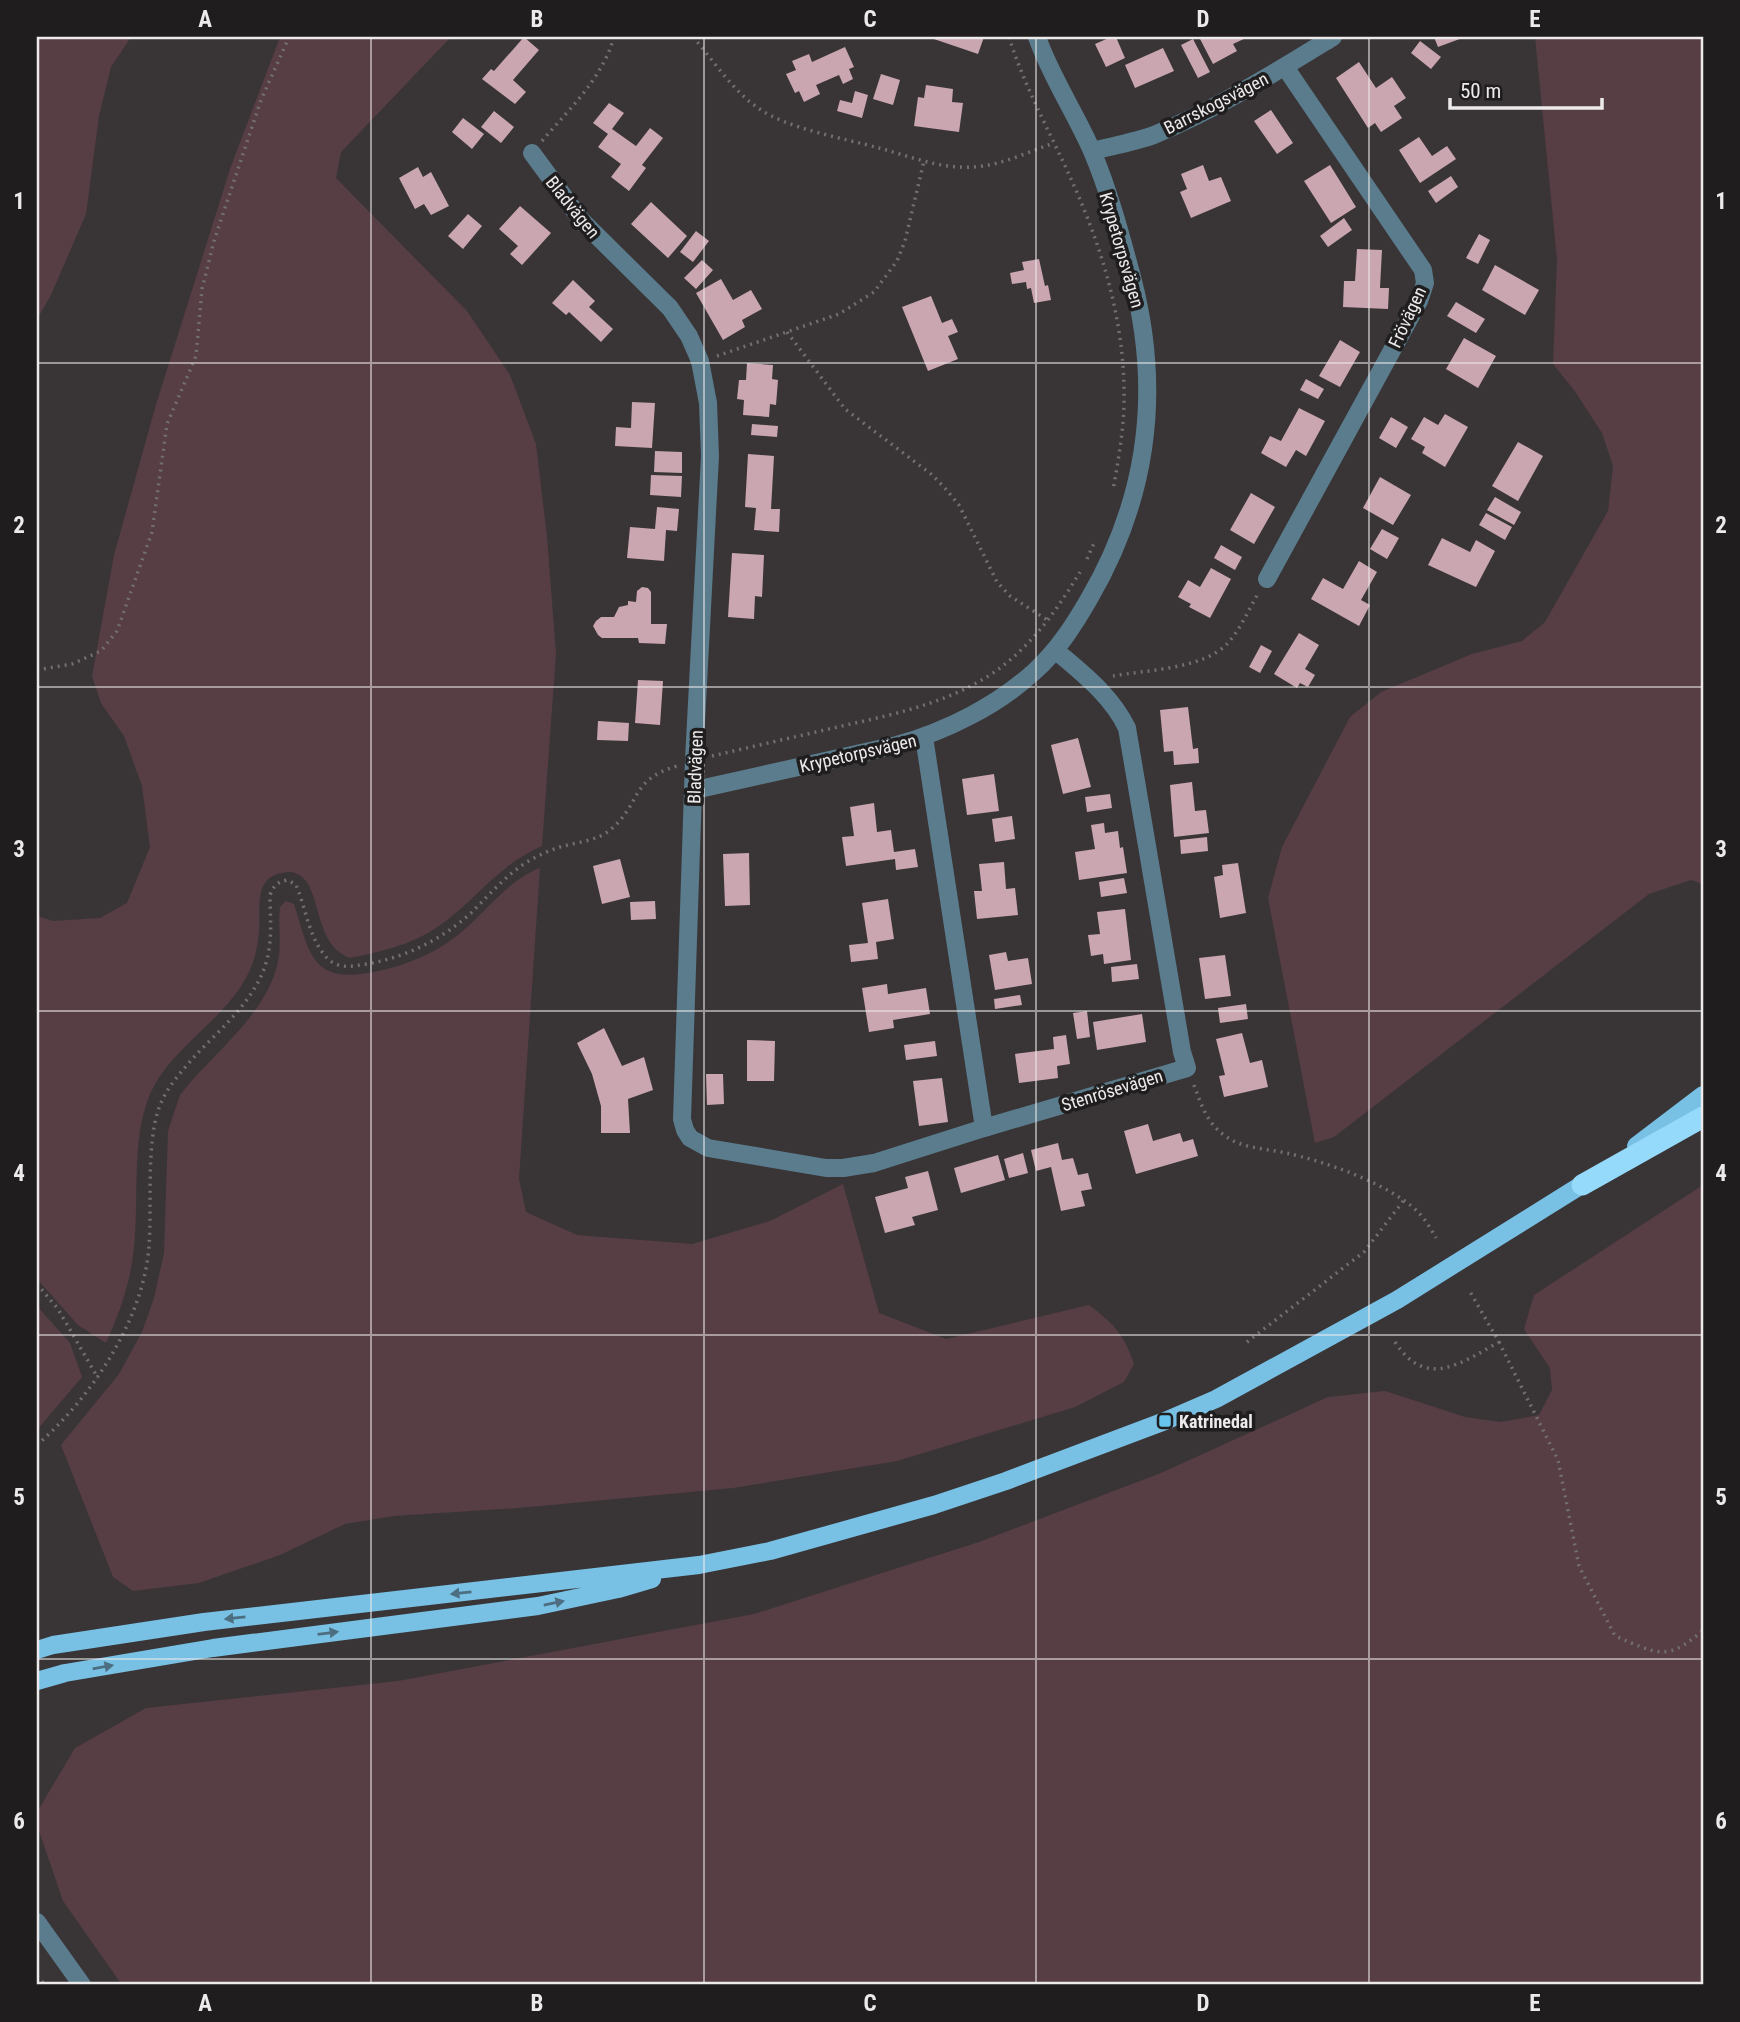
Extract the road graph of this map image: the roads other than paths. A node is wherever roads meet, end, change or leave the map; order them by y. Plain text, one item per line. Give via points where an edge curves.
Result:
1 (1037, 37) edge
2 (1333, 37) edge
3 (1285, 66) junction
4 (1092, 152) junction
5 (532, 153) road end
6 (1267, 579) road end
7 (1060, 643) junction
8 (924, 737) junction
9 (695, 790) junction
10 (1703, 1095) edge
11 (1703, 1117) edge
12 (984, 1128) junction
13 (1582, 1185) junction
14 (699, 1564) junction
15 (37, 1650) edge
16 (37, 1681) edge
17 (37, 1922) edge
18 (82, 1985) edge

1 - 4 street, Krypetorpsvägen
2 - 3 street, Barrskogsvägen
3 - 4 street, Barrskogsvägen via 1152,135
3 - 6 street, Frövägen via 1423,270 1425,284
4 - 7 street, Krypetorpsvägen via 1141,318 1145,436 1119,542
5 - 9 street, Bladvägen via 582,221 670,308 700,361 708,403 710,456
7 - 8 street, Krypetorpsvägen via 1010,691
7 - 12 street, Stenrösevägen via 1119,711 1128,728 1187,1068
8 - 9 street, Krypetorpsvägen
8 - 12 street
9 - 12 street, Bladvägen via 682,1119 690,1138 708,1148 843,1168 874,1163
10 - 13 main road
11 - 13 highway
13 - 14 main road via 1365,1319 1216,1399 1165,1421 934,1505 770,1551
14 -> 15 main road via 204,1622
16 -> 14 main road via 213,1648 538,1606 618,1589
17 - 18 street

